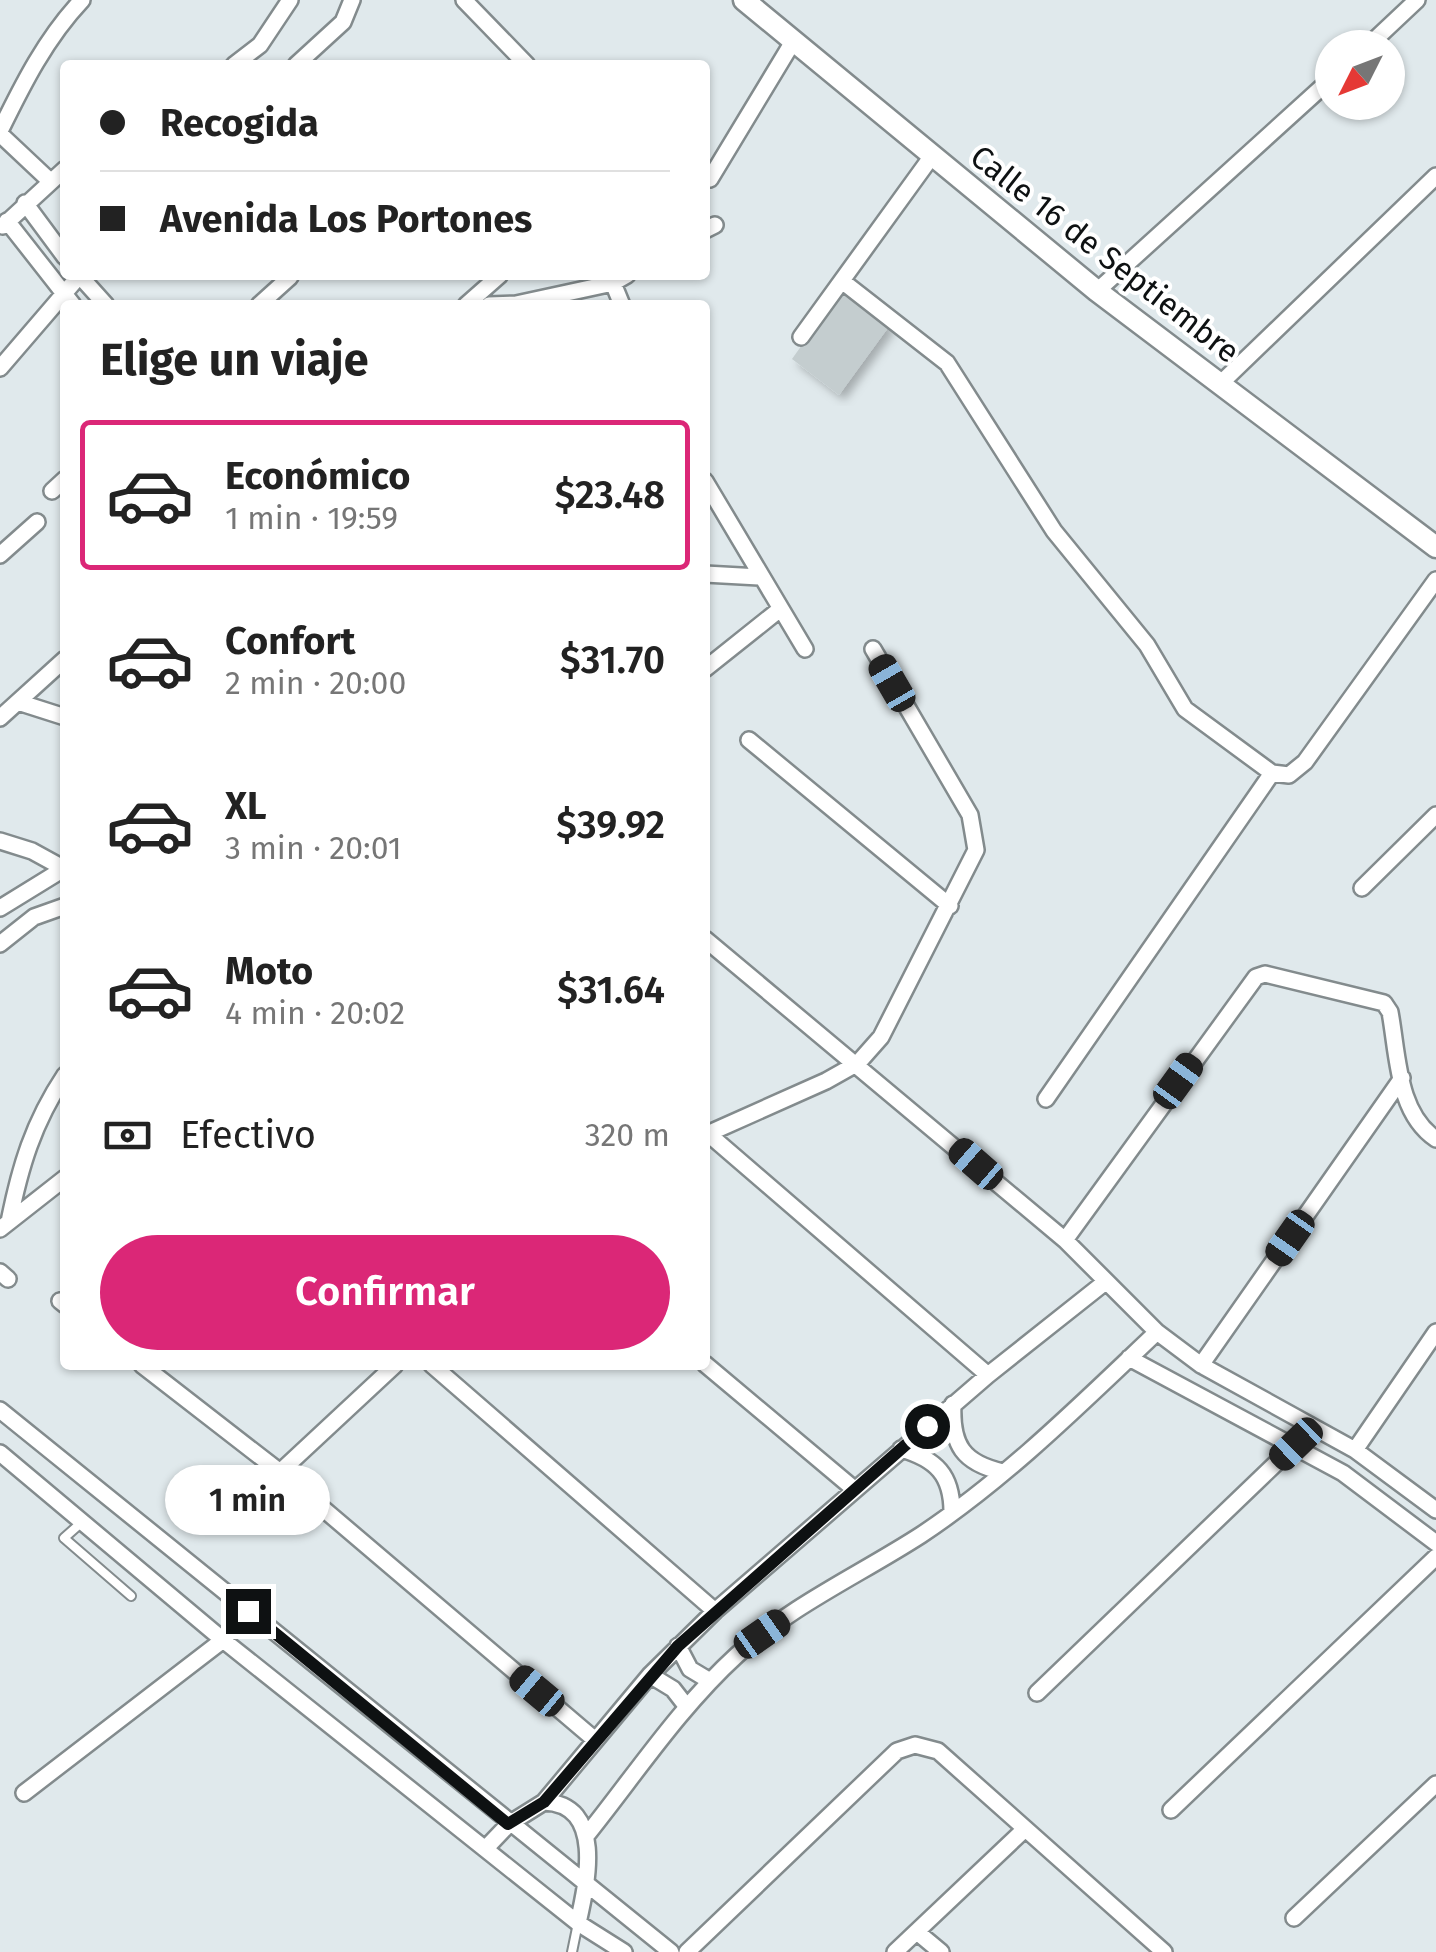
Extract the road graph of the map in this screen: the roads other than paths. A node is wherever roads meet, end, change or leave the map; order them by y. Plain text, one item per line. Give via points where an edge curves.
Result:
1 (82, 0) edge
2 (352, 0) edge
3 (464, 0) edge
4 (744, 0) edge
5 (1417, 0) edge
6 (292, 2) edge
7 (1385, 30) edge
8 (794, 40) junction
9 (240, 60) edge
10 (301, 60) edge
11 (520, 60) edge
12 (1315, 93) edge
13 (0, 132) edge
14 (932, 156) junction
15 (60, 172) edge
16 (1436, 176) edge
17 (710, 179) dead end
18 (50, 180) junction
19 (25, 203) junction
20 (3, 225) edge
21 (60, 250) edge
22 (84, 280) edge
23 (287, 280) edge
24 (494, 280) edge
25 (616, 280) edge
26 (842, 281) junction
27 (1097, 291) junction
28 (68, 299) edge
29 (102, 300) edge
30 (265, 300) edge
31 (472, 300) edge
32 (533, 300) edge
33 (60, 307) edge
34 (801, 337) dead end
35 (0, 368) edge
36 (1220, 384) junction
37 (60, 484) edge
38 (710, 489) edge
39 (52, 491) dead end
40 (37, 522) dead end
41 (1436, 547) edge
42 (0, 555) edge
43 (710, 574) edge
44 (759, 577) junction
45 (1436, 580) edge
46 (779, 610) junction
47 (805, 648) dead end
48 (872, 650) dead end
49 (60, 664) edge
50 (710, 665) edge
51 (18, 702) junction
52 (60, 715) edge
53 (0, 718) edge
54 (749, 740) dead end
55 (1272, 772) junction
56 (1436, 814) edge
57 (0, 841) edge
58 (60, 866) edge
59 (60, 870) edge
60 (1362, 888) dead end
61 (950, 906) junction
62 (0, 908) edge
63 (60, 908) edge
64 (710, 943) edge
65 (0, 944) edge
66 (858, 1063) junction
67 (1402, 1078) junction
68 (60, 1084) edge
69 (1046, 1099) dead end
70 (710, 1131) edge
71 (710, 1136) edge
72 (1436, 1138) edge
73 (60, 1182) edge
74 (4, 1226) edge
75 (1065, 1240) junction
76 (1104, 1282) junction
77 (1157, 1332) junction
78 (1436, 1332) edge
79 (1129, 1358) junction
80 (1201, 1365) junction
81 (710, 1368) edge
82 (148, 1370) edge
83 (390, 1370) edge
84 (438, 1370) edge
85 (988, 1375) junction
86 (954, 1404) junction
87 (0, 1410) edge
88 (1296, 1444) junction
89 (901, 1449) junction
90 (1355, 1450) junction
91 (0, 1453) edge
92 (280, 1472) junction
93 (1004, 1472) junction
94 (1408, 1487) junction
95 (854, 1489) junction
96 (1392, 1508) junction
97 (1436, 1510) edge
98 (952, 1512) junction
99 (82, 1522) junction
100 (1436, 1543) edge
101 (116, 1550) junction
102 (1436, 1557) edge
103 (97, 1567) junction
104 (131, 1596) dead end
105 (248, 1611) junction
106 (715, 1611) junction
107 (223, 1640) junction
108 (678, 1646) junction
109 (650, 1675) junction
110 (710, 1681) junction
111 (1037, 1693) dead end
112 (687, 1707) junction
113 (594, 1740) junction
114 (1436, 1784) edge
115 (24, 1793) dead end
116 (544, 1802) junction
117 (1172, 1810) dead end
118 (508, 1824) junction
119 (1025, 1828) junction
120 (586, 1836) junction
121 (486, 1848) junction
122 (585, 1886) junction
123 (1294, 1918) dead end
124 (578, 1923) junction
125 (917, 1932) junction
126 (572, 1952) edge
127 (624, 1952) edge
128 (671, 1952) edge
129 (687, 1952) edge
130 (895, 1952) edge
131 (941, 1952) edge
132 (1164, 1952) edge

1 - 13 street via 26,78
2 - 10 street via 342,22
3 - 11 street
4 - 8 street, Calle 16 de Septiembre
5 - 7 street
6 - 9 street
8 - 14 street, Calle 16 de Septiembre
8 - 17 street
12 - 27 street
13 - 18 street
14 - 26 street
14 - 27 street, Calle 16 de Septiembre
15 - 18 street
16 - 36 street
18 - 19 street
19 - 20 street
19 - 21 street
20 - 28 street
22 - 29 street
23 - 30 street
24 - 31 street
25 - 32 street
26 - 34 street
26 - 55 street via 947,363 1054,531 1147,645 1186,709
27 - 36 street, Calle 16 de Septiembre
33 - 35 street
36 - 41 street, Calle 16 de Septiembre
37 - 39 street
38 - 44 street
40 - 42 street
43 - 44 street
44 - 46 street
45 - 55 street via 1305,762 1289,775
46 - 47 street
46 - 50 street
48 - 61 street via 970,815 976,850
49 - 51 street
51 - 52 street
51 - 53 street
54 - 61 street
55 - 69 street
56 - 60 street
57 - 58 street
59 - 62 street
61 - 66 street via 881,1037
63 - 65 street via 34,917
64 - 66 street
66 - 70 street
66 - 75 street
67 - 72 street via 1410,1111
67 - 75 street via 1384,1004 1256,976
67 - 80 street
68 - 74 street via 24,1150
71 - 85 street
73 - 74 street
75 - 76 street
76 - 77 street
76 - 85 street
77 - 79 street
77 - 80 street
78 - 90 street
79 - 88 street
79 - 93 street
80 - 90 street
81 - 95 street
82 - 92 street
83 - 92 street
84 - 106 street
85 - 86 street
86 - 89 street
86 - 93 street via 952,1432 960,1451 975,1465
87 - 105 street
88 - 96 street
88 - 111 street
89 - 95 street
89 - 98 street via 942,1469 952,1489
90 - 94 street
91 - 99 street
92 - 113 street
93 - 98 street
94 - 96 street
94 - 97 street
95 - 106 street
96 - 100 street
98 - 110 street via 816,1596
99 - 101 street
99 - 103 lane via 64,1538
101 - 103 lane
101 - 107 street
102 - 117 street
103 - 104 lane
105 - 107 street
105 - 118 street
106 - 108 street
107 - 115 street
107 - 121 street
108 - 109 street
108 - 110 street via 690,1669
109 - 112 street
109 - 113 street
110 - 112 street
112 - 120 street
113 - 116 street
114 - 123 street
116 - 118 street
116 - 120 street via 568,1807
118 - 121 street
118 - 122 street
119 - 125 street
119 - 129 street via 938,1751 915,1745 897,1751
119 - 132 street
120 - 122 street
121 - 124 street
122 - 124 street
122 - 128 street
124 - 126 lane
124 - 127 street
125 - 130 street
125 - 131 street

